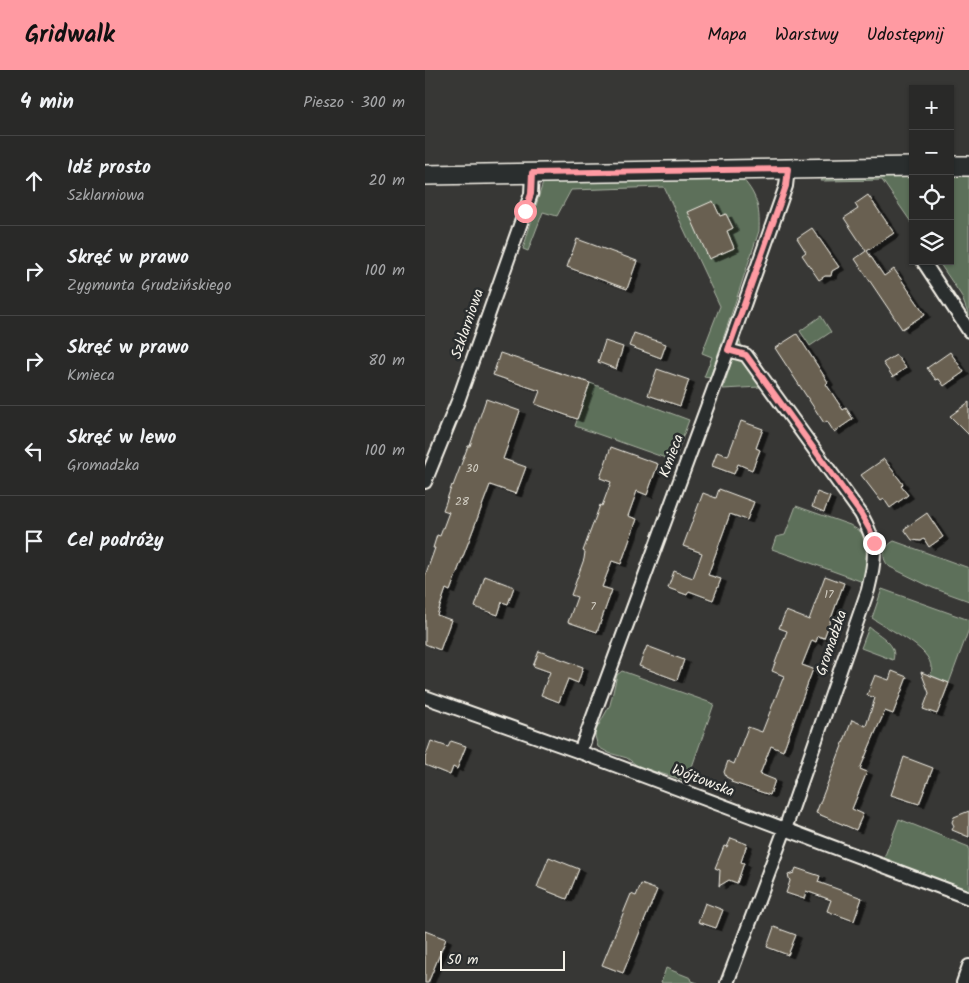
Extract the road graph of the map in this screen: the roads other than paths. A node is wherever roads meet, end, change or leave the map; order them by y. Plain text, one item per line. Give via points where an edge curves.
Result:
1 (954, 166) edge
2 (969, 166) edge
3 (909, 167) edge
4 (788, 169) junction
5 (532, 173) junction
6 (425, 175) edge
7 (926, 265) edge
8 (969, 331) edge
9 (728, 350) junction
10 (425, 482) edge
11 (425, 697) edge
12 (580, 752) junction
13 (785, 828) junction
14 (969, 898) edge
15 (969, 966) edge
16 (727, 983) edge
17 (963, 983) edge

1 - 2 street
3 - 4 street
4 - 5 street
4 - 9 street, Kmieca via 784,193
5 - 6 street
5 - 10 street, Szklarniowa via 531,194 458,401
7 - 8 street
9 - 12 street, Kmieca
9 - 13 street, Gromadzka via 746,355 861,514 874,543 868,590
11 - 12 street, Wójtowska
12 - 13 street, Wójtowska
13 - 14 street, Wójtowska
13 - 16 street, Gromadzka
15 - 17 street

